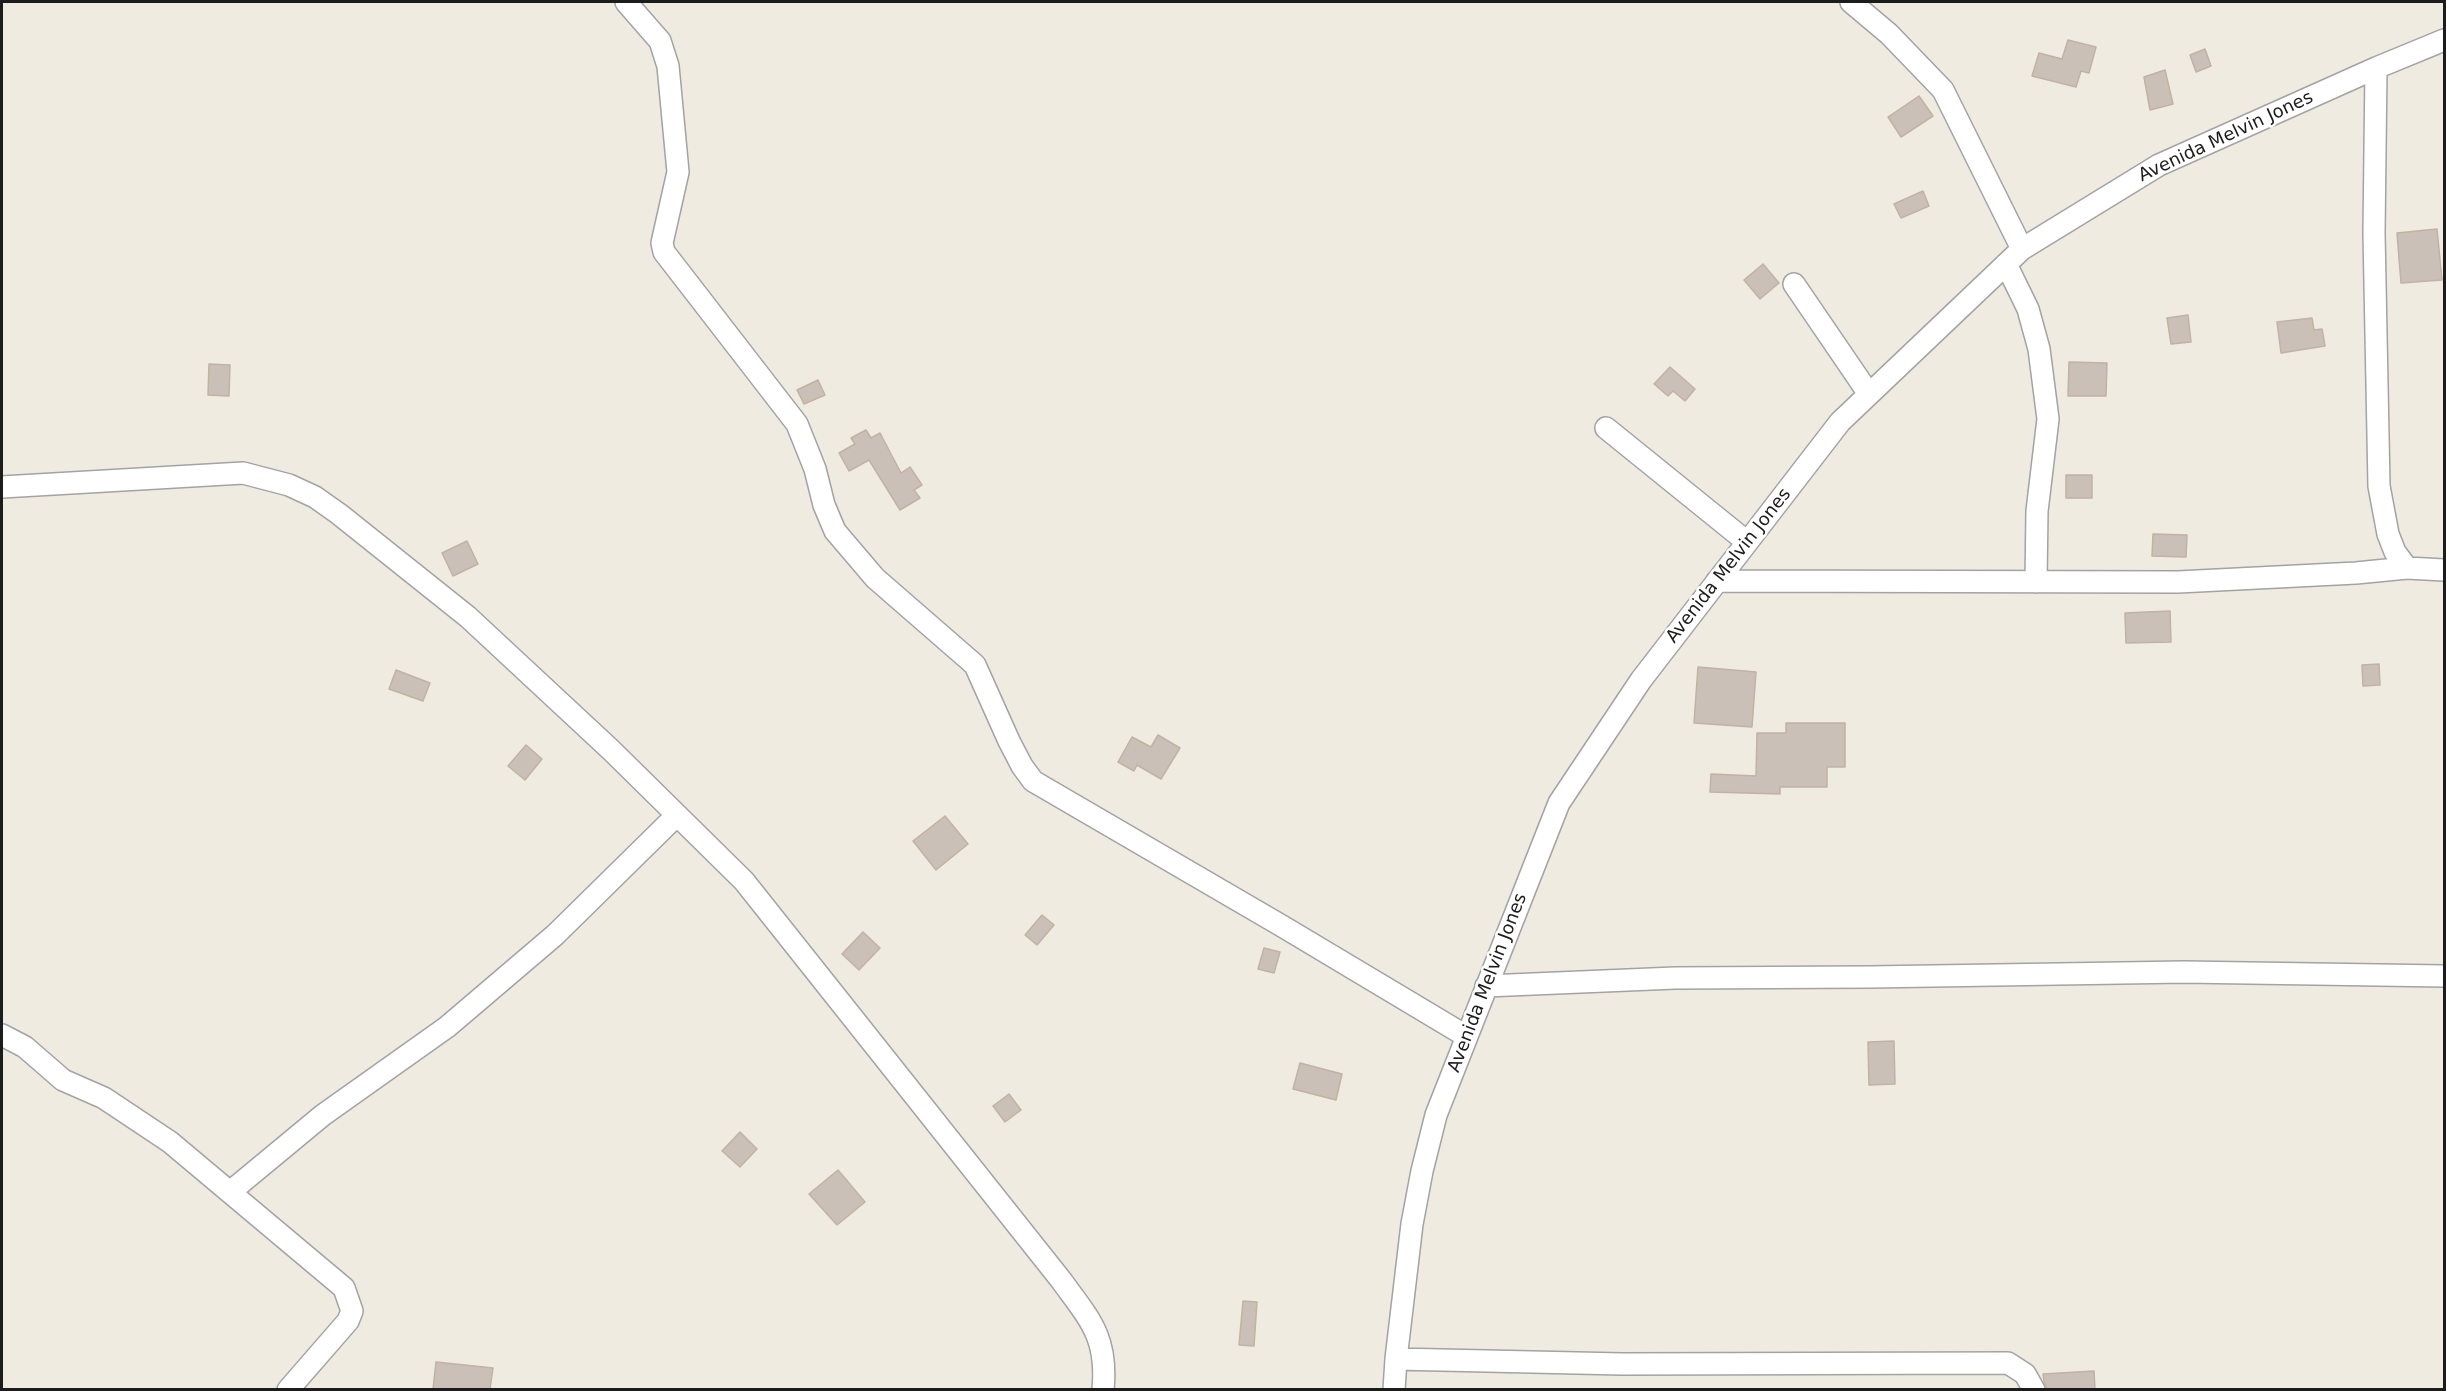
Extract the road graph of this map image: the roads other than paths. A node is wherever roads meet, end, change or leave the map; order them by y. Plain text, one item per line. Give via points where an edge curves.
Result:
1 (626, 2) edge
2 (1851, 2) edge
3 (2445, 40) edge
4 (2376, 68) junction
5 (2022, 249) junction
6 (2006, 264) junction
7 (1794, 284) dead end
8 (1869, 394) junction
9 (1606, 428) dead end
10 (2, 487) edge
11 (1747, 542) junction
12 (2407, 568) junction
13 (2445, 570) edge
14 (1717, 581) junction
15 (2036, 582) junction
16 (677, 815) junction
17 (2445, 976) edge
18 (1486, 986) junction
19 (2, 1035) edge
20 (1466, 1036) junction
21 (230, 1192) junction
22 (1396, 1359) junction
23 (288, 1389) edge
24 (1103, 1389) edge
25 (1394, 1389) edge
26 (2034, 1389) edge

1 - 20 street via 660,41 668,66 678,172 662,243 664,252 797,424 835,531 875,578 975,665 1009,741 1033,781
2 - 5 street via 1890,34 1943,90
3 - 4 street, Avenida Melvin Jones
4 - 5 street, Avenida Melvin Jones via 2159,165
4 - 12 street via 2374,256 2379,486 2388,534
5 - 6 street, Avenida Melvin Jones
6 - 8 street, Avenida Melvin Jones
6 - 15 street via 2028,309 2039,349 2048,419 2037,511
7 - 8 street
8 - 11 street, Avenida Melvin Jones via 1840,422
9 - 11 street
10 - 16 street via 243,473 290,485 315,497 468,617
11 - 14 street, Avenida Melvin Jones
12 - 13 street
12 - 15 street via 2178,582
14 - 15 street
14 - 18 street, Avenida Melvin Jones via 1641,680 1559,803
16 - 21 street via 555,935 447,1028 323,1115
16 - 24 street via 744,881 1061,1280 1095,1327 1101,1342
17 - 18 street via 2184,972 1675,978
18 - 20 street, Avenida Melvin Jones
19 - 21 street via 25,1047 63,1080 104,1098 170,1142
20 - 22 street, Avenida Melvin Jones via 1436,1114 1422,1170
21 - 23 street via 344,1288 350,1300 352,1311 348,1321
22 - 25 street, Avenida Melvin Jones
22 - 26 street via 1622,1364 2008,1363 2025,1374

